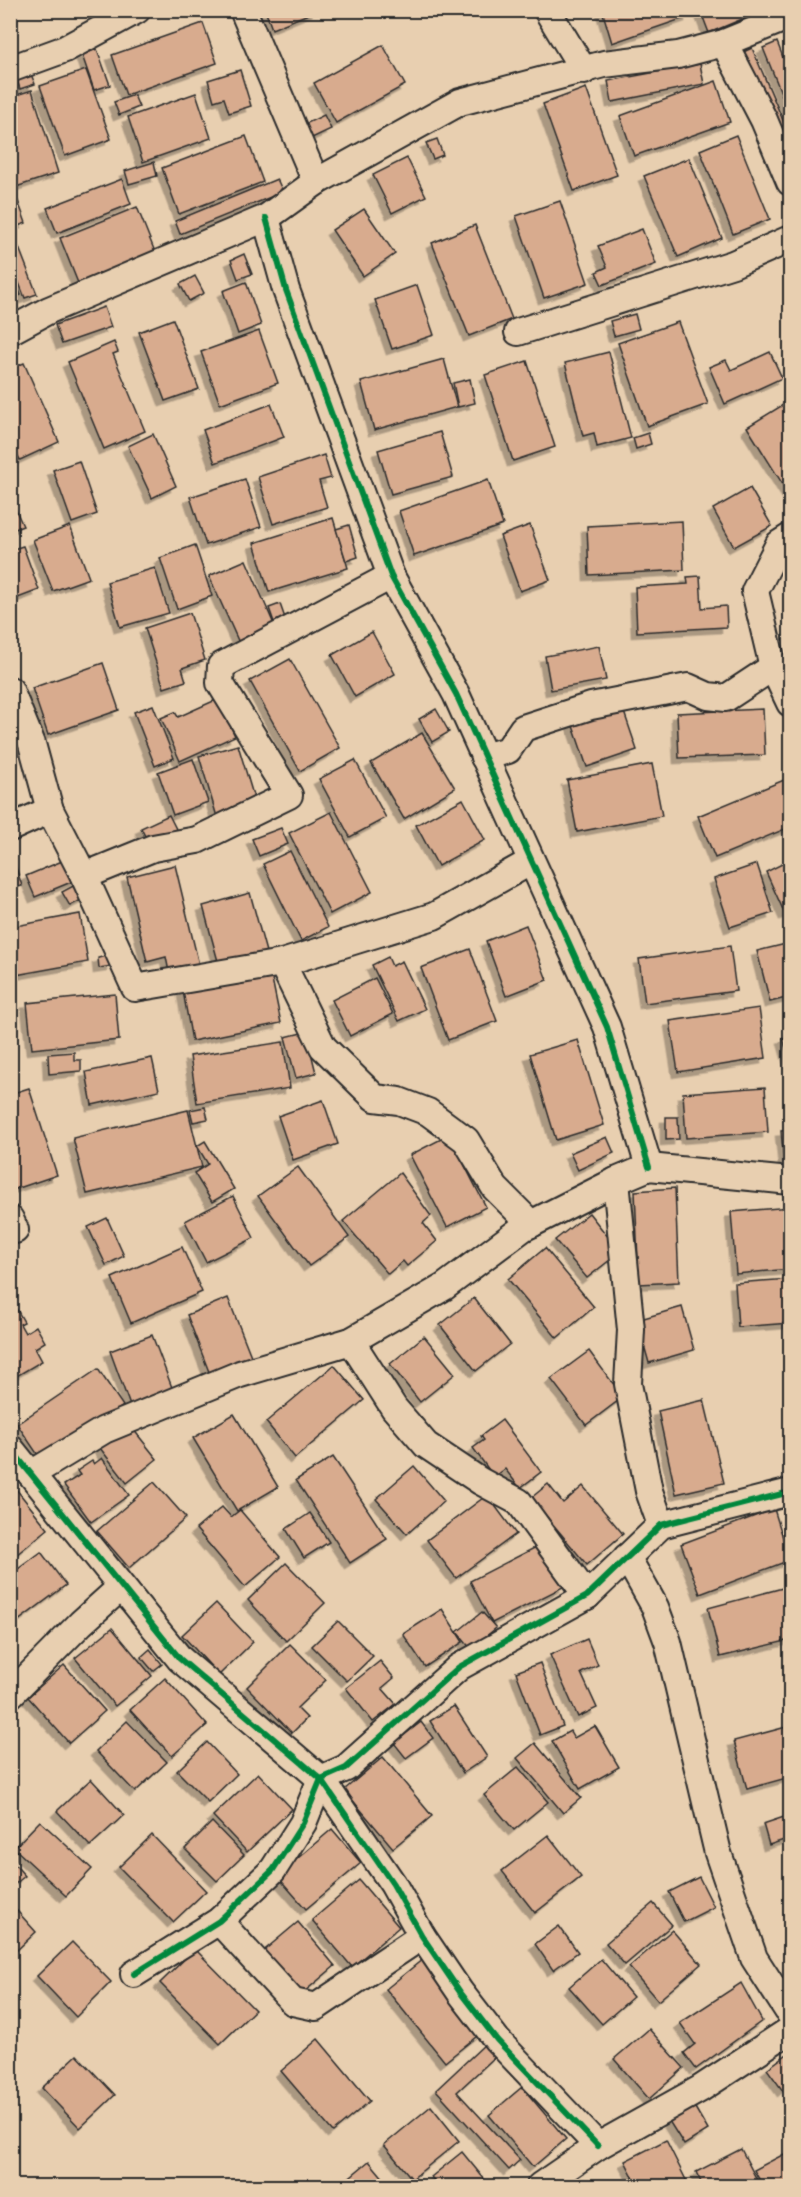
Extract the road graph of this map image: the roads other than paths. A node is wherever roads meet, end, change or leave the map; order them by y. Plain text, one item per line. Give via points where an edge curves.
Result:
1 (137, 10) edge
2 (243, 10) edge
3 (547, 10) edge
4 (790, 16) edge
5 (724, 43) junction
6 (10, 69) edge
7 (584, 70) junction
8 (316, 182) junction
9 (790, 182) edge
10 (266, 218) junction
11 (790, 239) edge
12 (10, 331) edge
13 (518, 332) dead end
14 (790, 537) edge
15 (392, 576) junction
16 (773, 667) junction
17 (10, 690) edge
18 (790, 703) edge
19 (484, 757) junction
20 (50, 810) junction
21 (10, 828) edge
22 (530, 862) junction
23 (84, 876) junction
24 (282, 963) junction
25 (649, 1167) junction
26 (616, 1180) junction
27 (790, 1181) edge
28 (531, 1224) junction
29 (351, 1341) junction
30 (10, 1448) edge
31 (31, 1474) junction
32 (790, 1492) edge
33 (661, 1525) junction
34 (627, 1557) junction
35 (121, 1587) junction
36 (587, 1596) junction
37 (10, 1695) edge
38 (321, 1779) junction
39 (219, 1921) junction
40 (422, 1936) junction
41 (134, 1974) dead end
42 (790, 2014) edge
43 (790, 2030) edge
44 (598, 2146) junction
45 (540, 2187) edge

1 - 6 street via 66,49
2 - 8 street
3 - 7 street
4 - 5 street
5 - 7 street via 678,55
5 - 9 street via 764,120
7 - 8 street via 460,102
8 - 10 street
10 - 12 street via 49,310
10 - 15 street via 286,290
11 - 13 street via 732,264
14 - 16 street via 779,544 755,591
15 - 19 street via 456,694
15 - 23 street via 221,666 220,683 289,795 197,840 153,848
16 - 18 street
16 - 19 street via 726,698 708,696 688,687 591,706 524,728 508,750
17 - 20 street via 32,744
19 - 22 street
20 - 21 street
20 - 23 street
22 - 24 street via 434,916
22 - 25 street via 607,1027
23 - 24 street via 135,988
24 - 28 street via 323,1047 375,1098 399,1101 428,1112 466,1140 495,1188
25 - 26 street
25 - 27 street
26 - 28 street
26 - 33 street via 631,1330 628,1384 649,1491
28 - 29 street via 444,1287
29 - 31 street via 240,1374 104,1430
29 - 36 street via 394,1408 426,1445 519,1502
30 - 31 street
31 - 35 street
32 - 33 street
33 - 34 street
34 - 36 street
34 - 42 street via 655,1607 668,1642 718,1853 754,1958
35 - 37 street
35 - 38 street via 180,1659
36 - 38 street via 459,1667 346,1768
38 - 39 street via 303,1823 273,1870
38 - 40 street via 393,1884
39 - 40 street via 293,2002 305,2007 316,2007
39 - 41 street
40 - 44 street via 498,2040
43 - 44 street via 700,2089
44 - 45 street

